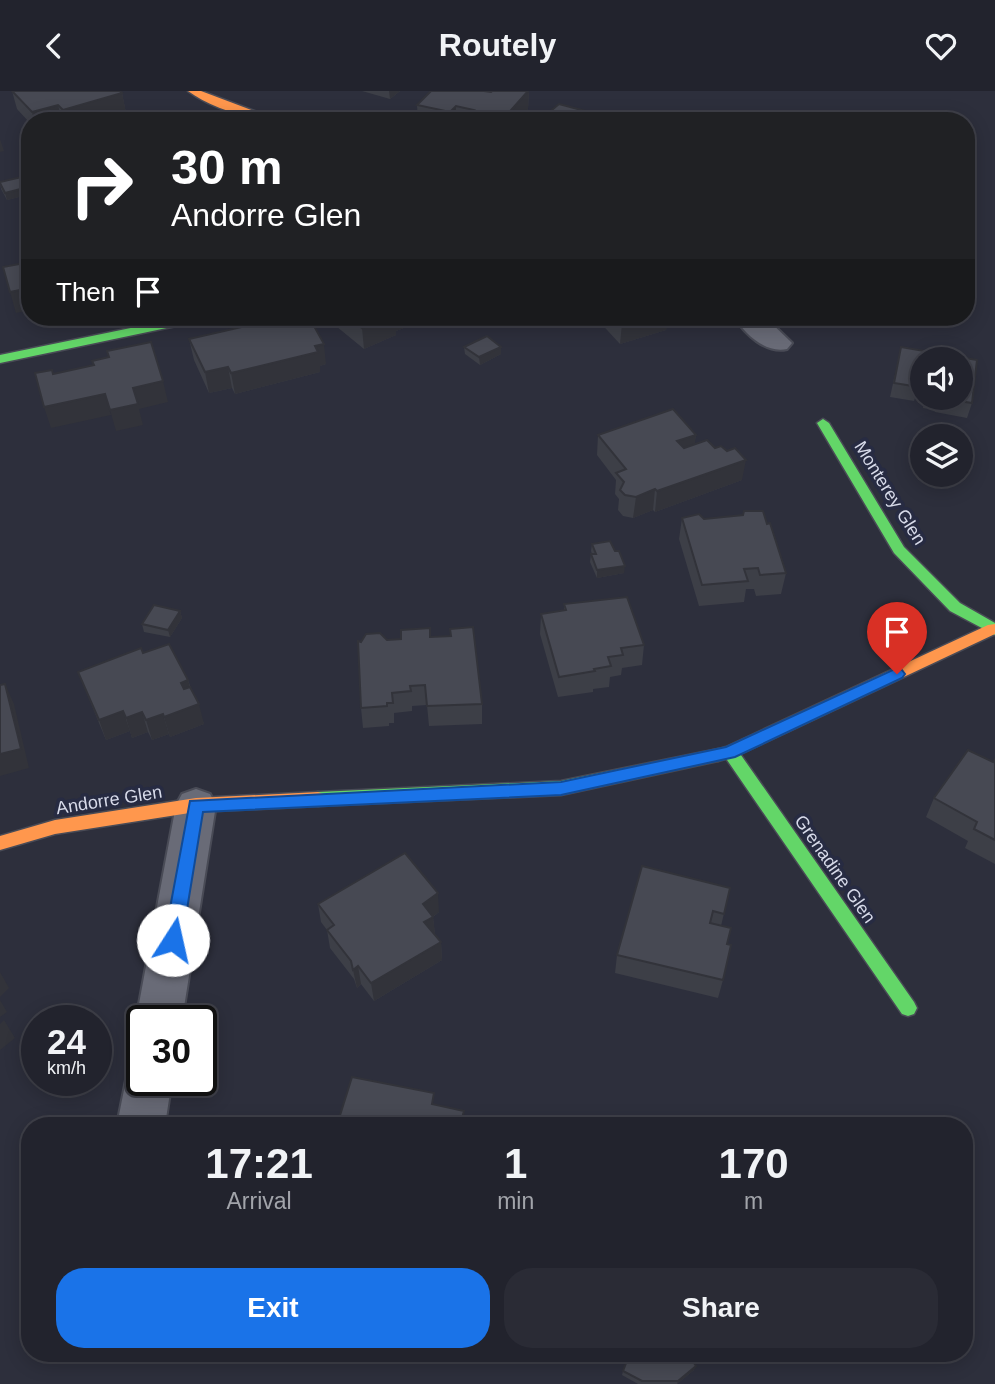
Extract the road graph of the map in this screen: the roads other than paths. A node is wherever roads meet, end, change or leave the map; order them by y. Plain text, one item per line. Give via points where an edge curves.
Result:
1 (193, 91) edge
2 (247, 112) edge
3 (157, 326) edge
4 (758, 326) edge
5 (777, 344) dead end
6 (0, 359) edge
7 (823, 423) dead end
8 (994, 630) edge
9 (730, 752) junction
10 (196, 805) junction
11 (0, 843) edge
12 (162, 1005) edge
13 (908, 1008) dead end
14 (146, 1096) edge
15 (142, 1117) edge

1 - 2 street
3 - 6 street
4 - 5 street
7 - 8 street, Monterey Glen via 899,550 956,607
8 - 9 street, Andorre Glen
9 - 10 street, Andorre Glen via 561,788
9 - 13 street, Grenadine Glen
10 - 11 street, Andorre Glen via 55,827
10 - 12 street
14 - 15 street

